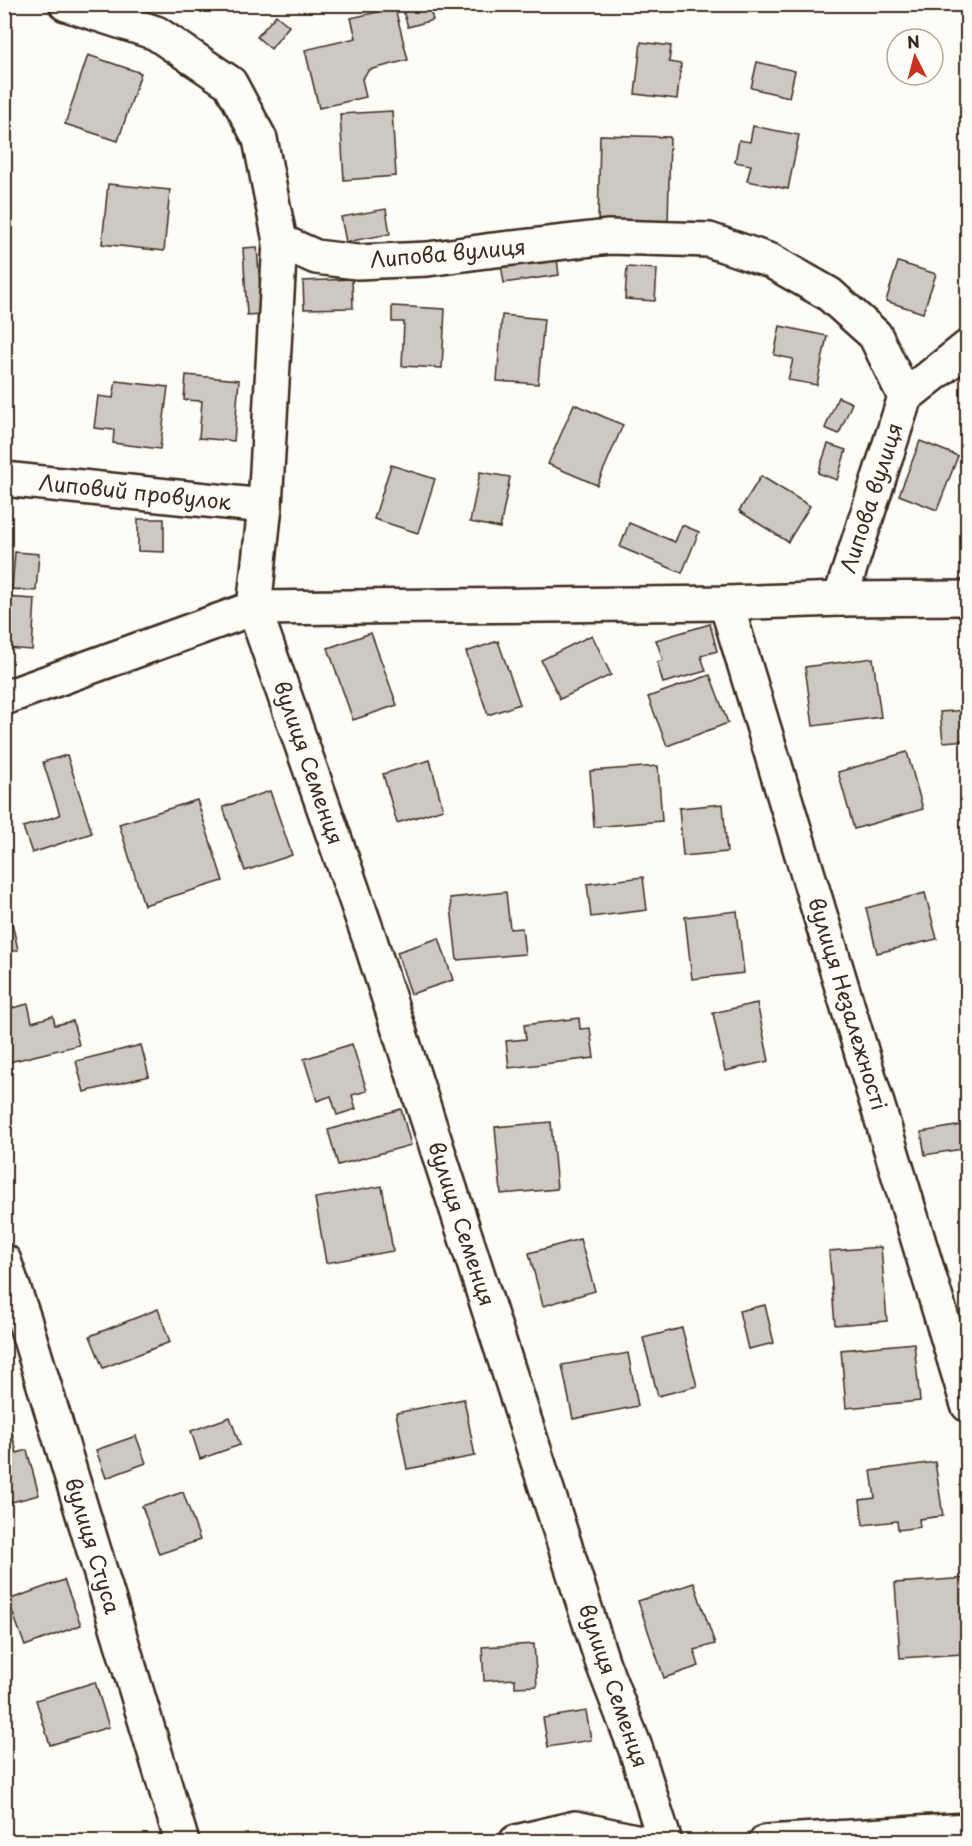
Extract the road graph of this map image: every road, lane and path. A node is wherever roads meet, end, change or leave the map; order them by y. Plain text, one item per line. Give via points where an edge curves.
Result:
1 (66, 4) edge
2 (280, 241) junction
3 (968, 347) edge
4 (905, 397) junction
5 (4, 480) edge
6 (265, 506) junction
7 (968, 598) edge
8 (840, 599) junction
9 (726, 603) junction
10 (254, 608) junction
11 (4, 698) edge
12 (4, 1261) edge
13 (968, 1405) edge
14 (968, 1830) edge
15 (180, 1836) edge
16 (516, 1842) edge
17 (639, 1842) edge
18 (665, 1842) edge
19 (766, 1842) edge

1 - 2 street via 156,33 230,82 260,139
2 - 4 street, Липова вулиця via 316,257 357,262 428,259 609,237 709,240 771,261 829,294 875,335
2 - 6 street
3 - 4 street, Липова вулиця
4 - 8 street, Липова вулиця
5 - 6 street, Липовий провулок
6 - 10 street
7 - 8 street, Липова вулиця
8 - 9 street, Липова вулиця
9 - 10 street, Липова вулиця
9 - 13 street, вулиця Незалежності
10 - 11 street, Липова вулиця
10 - 18 street, вулиця Семенця via 370,940 603,1664
12 - 15 street, вулиця Стуса
14 - 19 street
16 - 17 street via 575,1828

